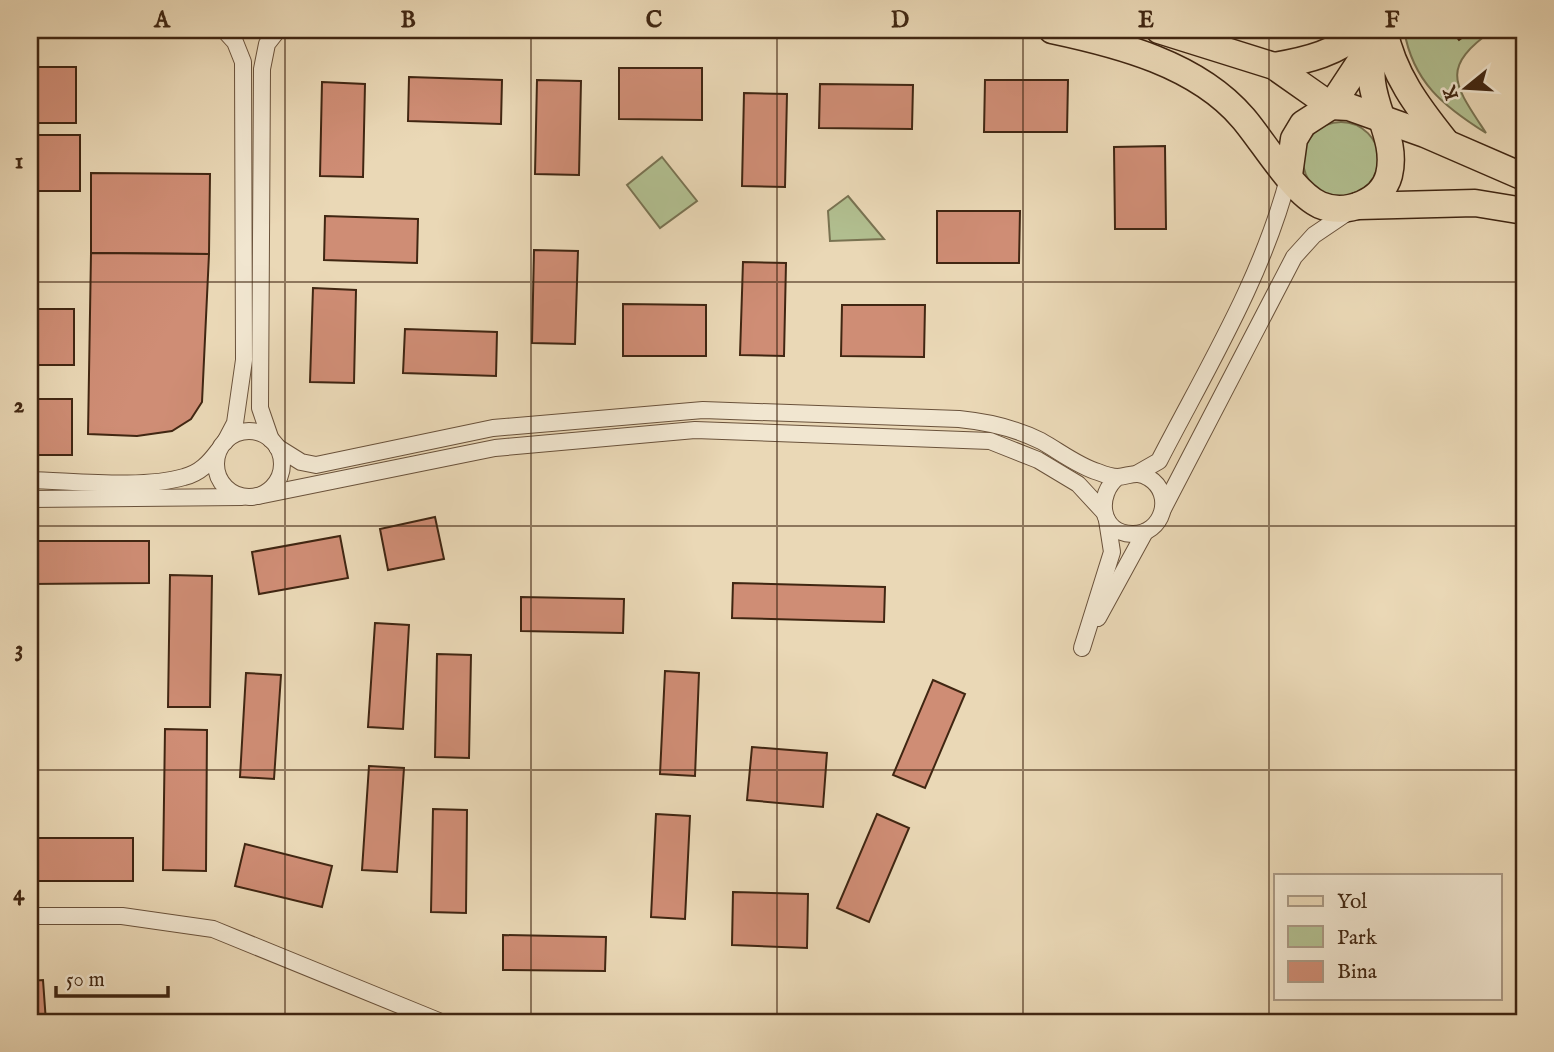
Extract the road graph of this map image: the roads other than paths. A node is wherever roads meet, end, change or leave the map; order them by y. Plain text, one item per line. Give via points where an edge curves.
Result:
1 (224, 30) edge
2 (278, 30) edge
3 (1052, 30) edge
4 (1159, 30) edge
5 (1364, 30) edge
6 (1377, 30) edge
7 (1384, 30) edge
8 (1274, 66) junction
9 (1331, 106) junction
10 (1380, 120) junction
11 (1446, 142) junction
12 (1289, 176) junction
13 (1524, 177) edge
14 (1356, 206) junction
15 (1524, 211) edge
16 (274, 443) junction
17 (222, 445) junction
18 (1138, 473) junction
19 (1118, 477) junction
20 (30, 480) edge
21 (250, 496) junction
22 (30, 499) edge
23 (1163, 509) junction
24 (1105, 516) junction
25 (1145, 532) junction
26 (30, 916) edge
27 (441, 1022) edge

1 - 17 street via 243,62 244,346 238,409
2 - 16 street via 267,44 262,69 260,408
3 - 12 main road via 1106,41 1162,62 1202,84 1240,115
4 - 8 main road
5 - 8 main road via 1346,45 1316,58
6 - 9 main road
6 - 10 main road via 1371,64
7 - 11 main road via 1406,89
8 - 9 main road
9 - 10 main road via 1349,107
9 - 12 main road via 1303,124 1294,139
10 - 11 main road
10 - 14 main road via 1390,139 1389,175 1383,190
11 - 13 main road
12 - 14 main road via 1318,204
12 - 18 street via 1276,226 1242,301 1159,461
14 - 15 main road via 1475,203
14 - 23 street via 1314,235 1294,257
16 - 17 street via 262,434 242,432
16 - 19 street via 301,462 316,465 493,428 703,410 935,417 994,422 1040,440 1094,471
16 - 21 street via 281,457 279,477 267,492
17 - 20 street via 206,467 186,477
17 - 21 street via 216,469 219,478 225,487
18 - 19 street
18 - 23 street via 1161,490
19 - 24 street via 1105,491
21 - 22 street
21 - 24 street via 495,448 695,430 990,441 1038,460 1078,484
23 - 25 street
24 - 25 street via 1124,533
24 - 25 street via 1112,552 1082,648
26 - 27 street via 122,916 213,929

